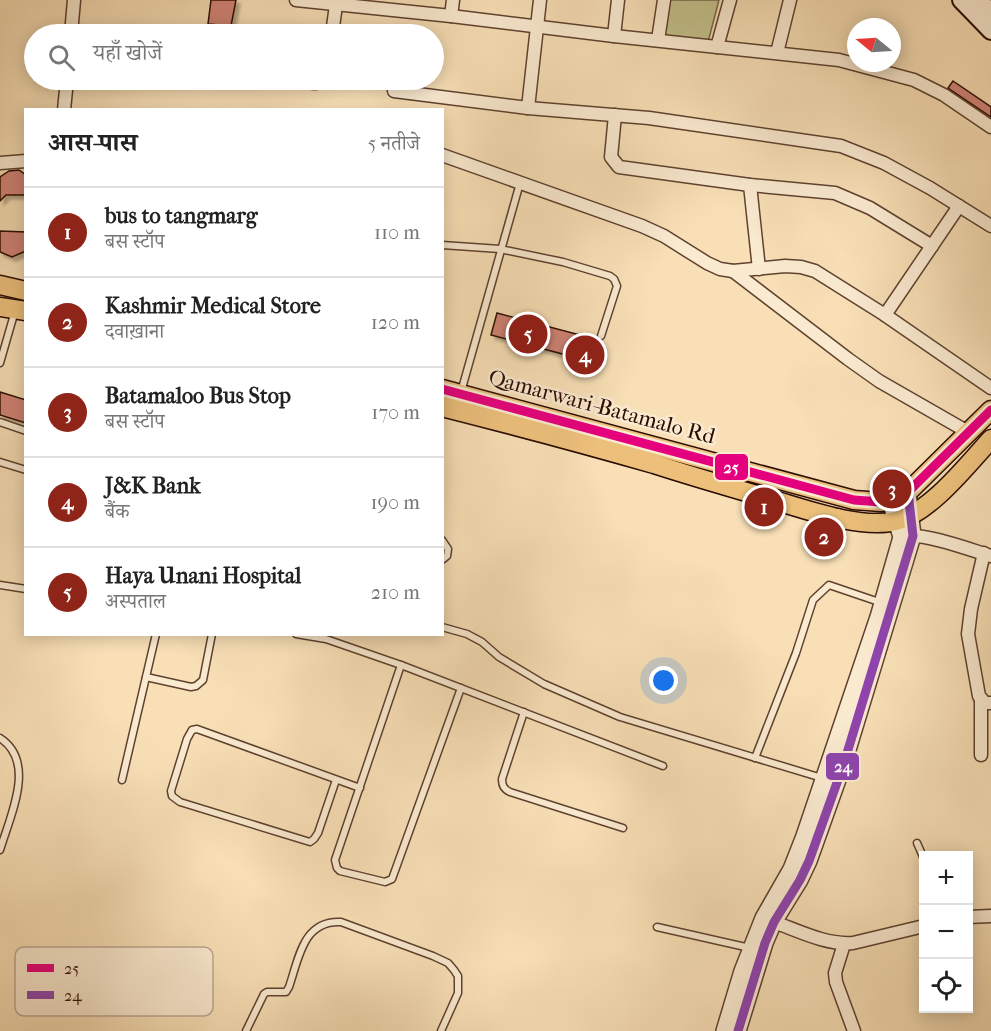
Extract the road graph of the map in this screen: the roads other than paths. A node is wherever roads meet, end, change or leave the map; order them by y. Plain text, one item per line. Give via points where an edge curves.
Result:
1 (74, 0) edge
2 (296, 0) edge
3 (453, 0) edge
4 (540, 0) edge
5 (618, 0) edge
6 (664, 0) edge
7 (730, 0) edge
8 (790, 0) edge
9 (961, 0) edge
10 (979, 0) edge
11 (366, 4) edge
12 (336, 5) junction
13 (991, 12) edge
14 (451, 16) junction
15 (71, 24) edge
16 (333, 24) edge
17 (537, 26) junction
18 (991, 31) edge
19 (614, 36) junction
20 (658, 40) junction
21 (717, 47) junction
22 (777, 53) junction
23 (66, 90) edge
24 (394, 91) dead end
25 (64, 108) edge
26 (528, 108) junction
27 (615, 115) junction
28 (991, 127) edge
29 (444, 156) edge
30 (24, 161) edge
31 (0, 163) edge
32 (520, 182) junction
33 (750, 185) junction
34 (959, 206) junction
35 (991, 226) edge
36 (444, 245) edge
37 (932, 246) junction
38 (500, 249) junction
39 (759, 269) junction
40 (733, 271) junction
41 (0, 285) edge
42 (24, 291) edge
43 (14, 309) edge
44 (885, 315) junction
45 (601, 336) dead end
46 (0, 363) edge
47 (991, 388) edge
48 (444, 390) edge
49 (460, 394) junction
50 (444, 408) edge
51 (991, 410) edge
52 (0, 422) edge
53 (24, 429) edge
54 (969, 431) junction
55 (991, 439) edge
56 (0, 462) edge
57 (24, 469) edge
58 (908, 492) junction
59 (890, 498) junction
60 (906, 527) junction
61 (444, 543) edge
62 (987, 555) edge
63 (444, 558) edge
64 (0, 585) edge
65 (24, 589) edge
66 (882, 603) junction
67 (444, 628) edge
68 (156, 636) edge
69 (212, 636) edge
70 (308, 636) edge
71 (401, 665) junction
72 (146, 677) junction
73 (461, 688) junction
74 (986, 702) edge
75 (524, 712) junction
76 (0, 738) edge
77 (981, 754) dead end
78 (755, 758) junction
79 (663, 766) dead end
80 (823, 778) junction
81 (122, 780) dead end
82 (336, 780) junction
83 (360, 788) junction
84 (623, 828) dead end
85 (917, 843) dead end
86 (0, 850) edge
87 (920, 851) edge
88 (991, 916) edge
89 (973, 917) edge
90 (774, 922) junction
91 (657, 927) dead end
92 (919, 927) edge
93 (843, 944) junction
94 (751, 948) junction
95 (246, 1031) edge
96 (441, 1031) edge
97 (724, 1031) edge
98 (738, 1031) edge
99 (854, 1031) edge

1 - 15 street
2 - 12 street
3 - 14 street
4 - 17 street
5 - 19 street
6 - 20 street
7 - 21 street
8 - 22 street
9 - 18 main road
10 - 13 main road
11 - 12 street
11 - 14 street
12 - 16 street
14 - 17 street
17 - 19 street
17 - 26 street
19 - 20 street
20 - 21 street
21 - 22 street
22 - 28 street via 839,60 914,80
23 - 25 street
24 - 26 street
26 - 27 street
27 - 33 street via 611,157 619,166
27 - 34 street via 841,146 884,163
29 - 32 street
30 - 31 street
32 - 38 lane
32 - 40 street via 642,226 707,263
33 - 37 street via 814,190 851,199
33 - 39 street
34 - 35 street
34 - 37 street
36 - 38 lane
37 - 44 street
38 - 45 lane via 563,262 614,279 617,286
38 - 49 lane
39 - 40 street
39 - 44 street via 801,267 814,271
40 - 54 street via 879,381
41 - 42 main road
43 - 46 lane
44 - 47 street
48 - 49 main road, Qamarwari-Batamalo Rd
49 - 59 main road, Qamarwari-Batamalo Rd via 854,500 881,502
50 - 60 main road, Qamarwari-Batamalo Rd via 561,437 850,521
51 - 54 main road, Qamarwari-Batamalo Rd
52 - 53 lane
54 - 58 main road, Qamarwari-Batamalo Rd
55 - 60 main road
56 - 57 lane
58 - 59 main road, Qamarwari-Batamalo Rd
58 - 60 street
59 - 60 street
60 - 62 street
60 - 66 street
60 - 90 street via 844,763 801,880
61 - 63 lane via 448,549
62 - 74 street via 968,634
64 - 65 lane
66 - 78 lane via 829,585 813,600
66 - 80 street
67 - 78 lane via 482,642 544,684 620,717
68 - 72 lane
69 - 72 lane via 200,684 191,687
70 - 71 lane
71 - 73 lane
71 - 83 lane
72 - 81 lane
73 - 75 lane
73 - 83 lane via 389,881 340,871 335,864
74 - 77 street
75 - 79 lane
75 - 84 lane via 502,779 504,789
76 - 86 lane via 11,745 19,766 19,784
78 - 80 lane
80 - 94 street via 791,869
82 - 82 lane via 197,729 187,739 171,791 180,802 310,842 318,833
82 - 83 lane
85 - 87 lane
88 - 89 street
90 - 93 street
90 - 98 street
91 - 94 lane
92 - 93 street
93 - 99 street via 836,982
94 - 97 street
95 - 96 lane via 264,994 286,992 310,932 330,921 448,963 458,976 459,985

